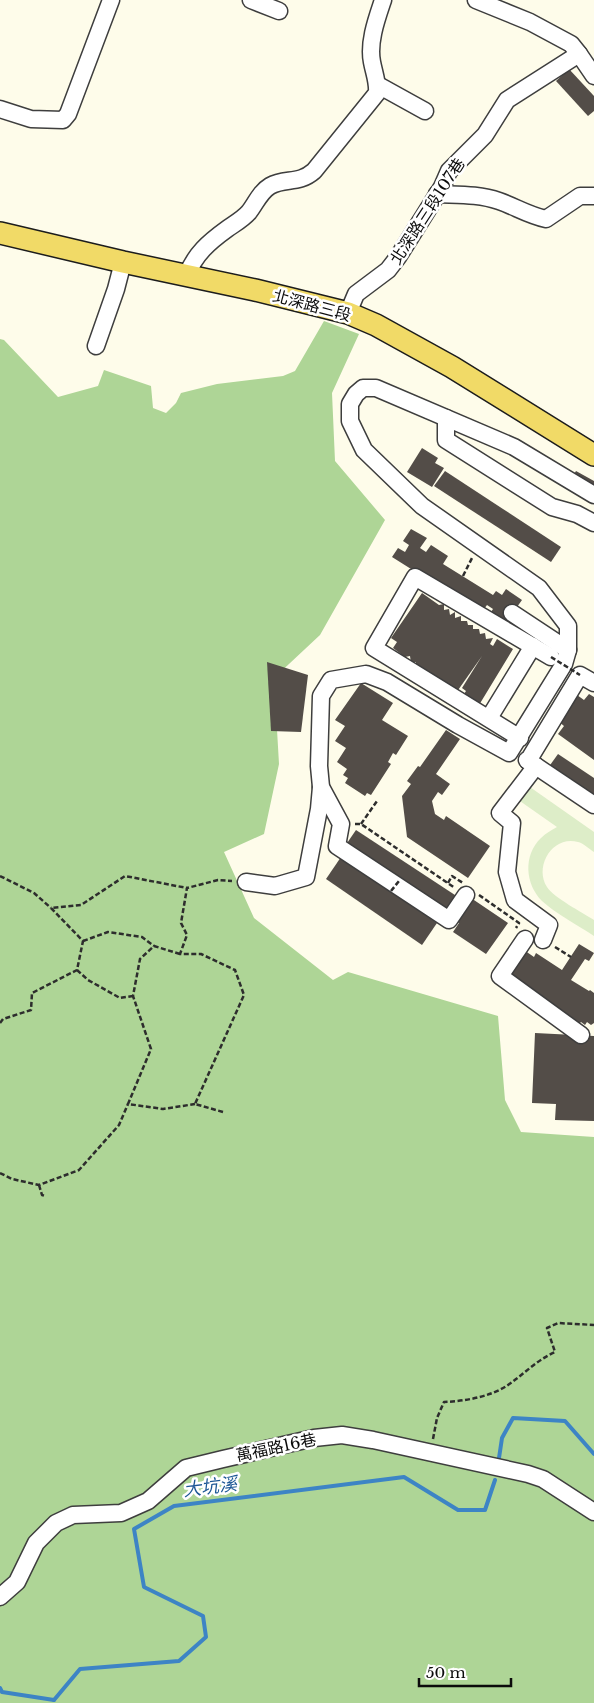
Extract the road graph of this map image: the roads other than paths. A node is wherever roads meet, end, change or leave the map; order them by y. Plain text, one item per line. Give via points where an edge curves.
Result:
1 (111, 0) edge
2 (251, 0) edge
3 (383, 0) edge
4 (476, 0) edge
5 (279, 11) dead end
6 (579, 54) junction
7 (594, 76) edge
8 (378, 85) junction
9 (0, 109) edge
10 (425, 111) dead end
11 (437, 194) junction
12 (594, 196) edge
13 (0, 233) edge
14 (123, 262) junction
15 (187, 275) junction
16 (348, 314) junction
17 (96, 346) dead end
18 (446, 418) junction
19 (594, 455) edge
20 (594, 495) edge
21 (594, 523) edge
22 (512, 613) dead end
23 (533, 646) junction
24 (568, 650) junction
25 (551, 657) road end
26 (587, 679) edge
27 (489, 718) junction
28 (520, 738) junction
29 (509, 753) junction
30 (532, 763) junction
31 (322, 787) junction
32 (594, 805) edge
33 (246, 882) road end
34 (469, 891) road end
35 (525, 939) dead end
36 (543, 940) road end
37 (581, 1035) dead end
38 (594, 1512) edge
39 (0, 1597) edge

1 - 9 street via 63,120 31,119
2 - 5 street
3 - 8 street via 374,24 371,60
4 - 6 street via 530,22 571,44
6 - 7 street
6 - 11 street, 北深路三段107巷 via 507,100 484,135 450,171
8 - 10 street
8 - 15 street via 377,93 314,172 300,180 279,182 266,189 248,213 202,249
11 - 12 street via 499,201 546,220 580,196
11 - 16 street, 北深路三段107巷 via 398,257 376,281 356,294
13 - 14 main road, 北深路三段
14 - 15 main road, 北深路三段
14 - 17 street
15 - 16 main road, 北深路三段
16 - 19 main road, 北深路三段 via 452,367
18 - 20 street via 514,447
18 - 21 street via 446,440 552,507
18 - 24 street via 376,388 363,388 350,404 350,421 364,450 422,506 539,588 568,626
22 - 24 street
23 - 25 street
23 - 27 street
23 - 27 street via 415,577 374,648
24 - 28 street via 564,664
26 - 30 street
27 - 28 street
28 - 29 street
29 - 30 street
29 - 31 street via 387,682 366,674 331,680 321,696 319,766
30 - 32 street
30 - 36 street via 500,813 512,823 507,872 515,900 549,925
31 - 33 street via 306,877 275,886
31 - 34 street via 341,824 336,846 449,920
35 - 37 street via 500,976
38 - 39 street, 萬福路16巷 via 544,1479 528,1474 373,1440 342,1435 314,1438 186,1468 148,1501 121,1513 73,1515 56,1523 36,1543 17,1582

